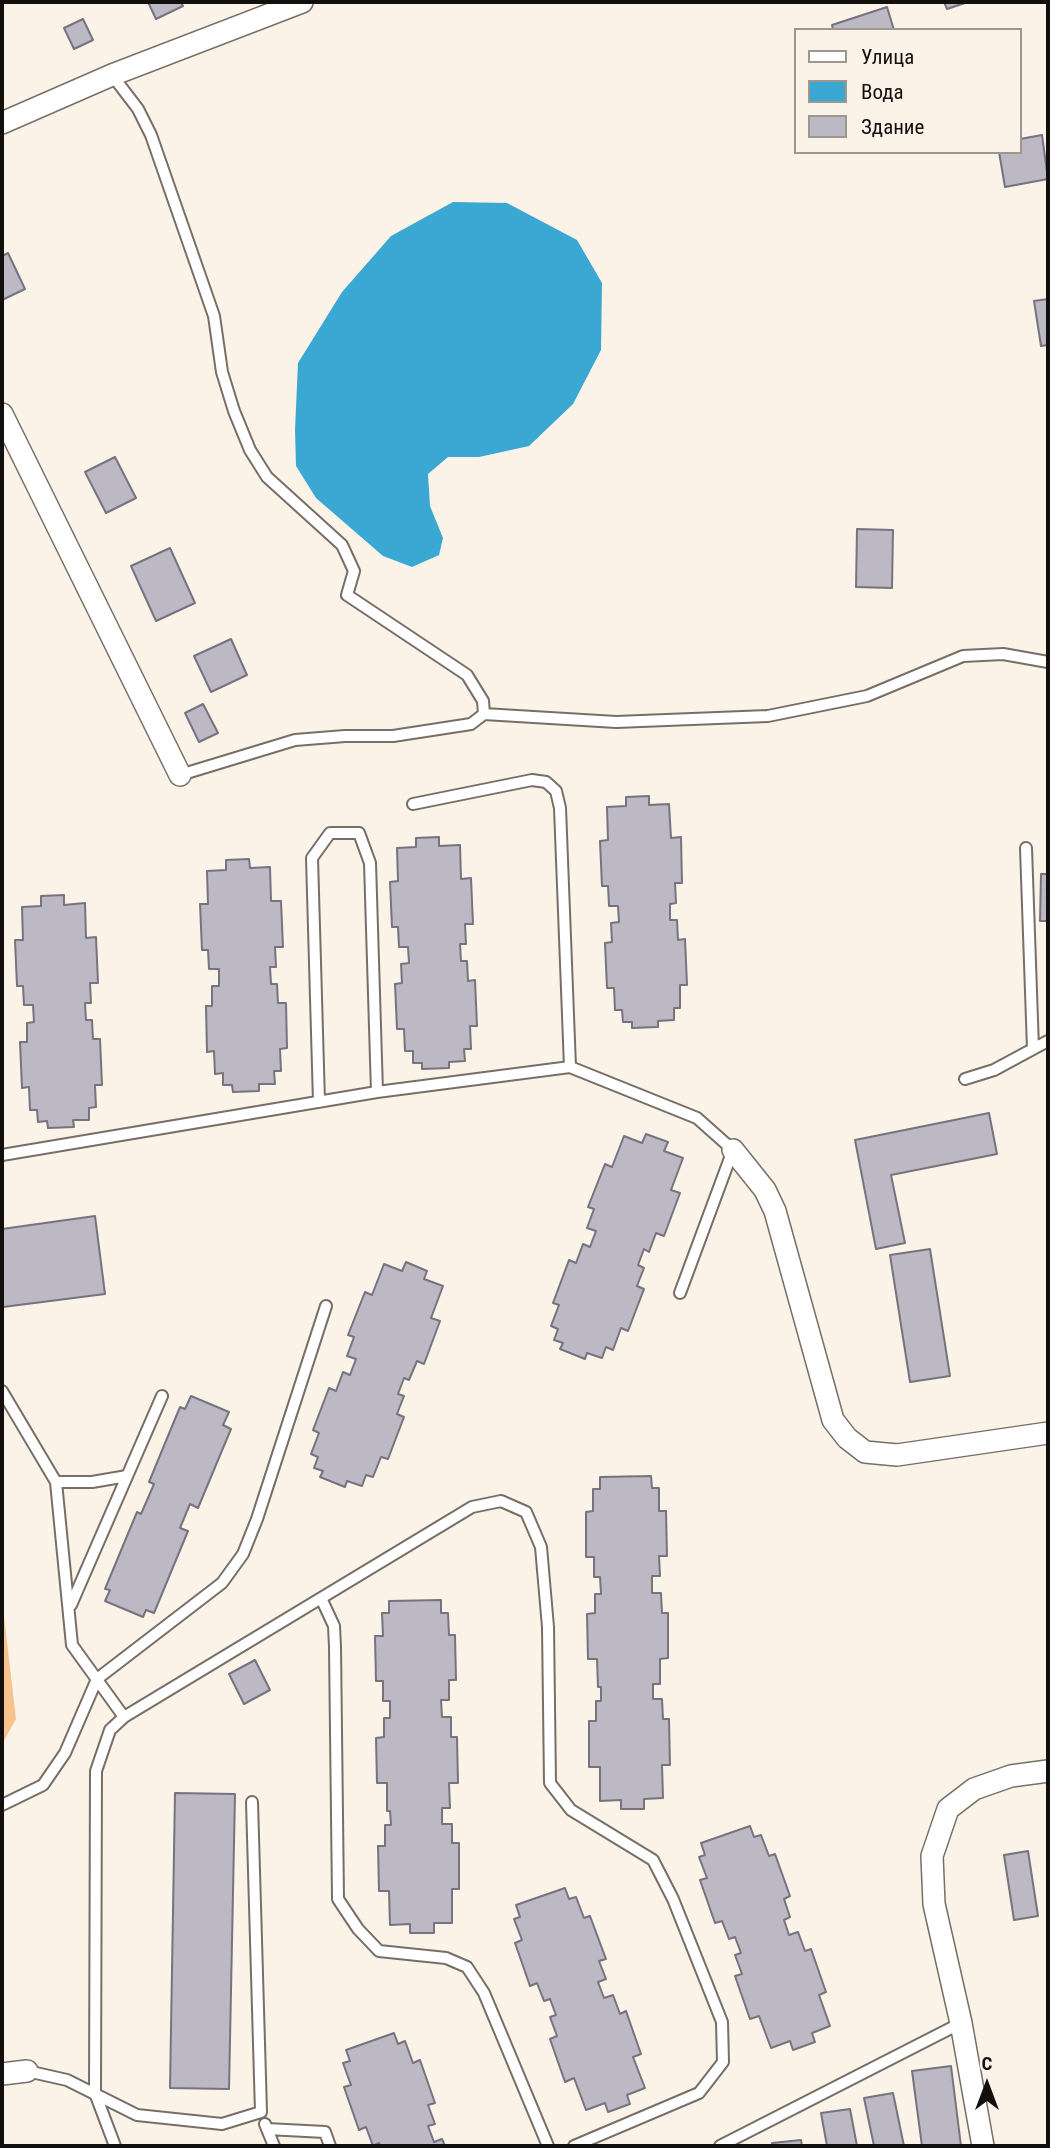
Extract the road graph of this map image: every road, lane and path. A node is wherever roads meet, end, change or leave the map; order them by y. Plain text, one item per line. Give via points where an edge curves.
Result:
1 (302, 2) edge
2 (112, 75) junction
3 (2, 123) edge
4 (2, 414) edge
5 (1048, 662) edge
6 (484, 714) junction
7 (180, 775) joint
8 (413, 804) dead end
9 (1026, 848) dead end
10 (1048, 1041) edge
11 (1034, 1049) junction
12 (570, 1066) junction
13 (965, 1079) dead end
14 (377, 1092) junction
15 (319, 1102) junction
16 (733, 1150) junction
17 (2, 1155) edge
18 (680, 1293) dead end
19 (326, 1306) dead end
20 (2, 1391) edge
21 (162, 1395) dead end
22 (1048, 1433) edge
23 (127, 1476) junction
24 (56, 1482) junction
25 (321, 1598) junction
26 (70, 1607) junction
27 (97, 1679) junction
28 (124, 1717) junction
29 (1048, 1771) edge
30 (252, 1802) dead end
31 (2, 1805) edge
32 (961, 2023) junction
33 (27, 2071) joint
34 (2, 2074) edge
35 (95, 2093) junction
36 (261, 2112) junction
37 (267, 2129) junction
38 (115, 2146) edge
39 (274, 2146) edge
40 (330, 2146) edge
41 (548, 2146) edge
42 (574, 2146) edge
43 (720, 2146) edge
44 (983, 2146) edge

1 - 2 street
2 - 3 street
2 - 6 lane via 138,109 150,135 214,316 222,372 250,450 267,477 342,545 354,571 347,595 467,675 483,702
4 - 7 street
5 - 6 lane via 1003,654 963,656 867,696 768,716 615,722
6 - 7 lane via 471,723 393,736 295,740
8 - 12 lane via 532,780 547,782 556,791
9 - 11 lane
10 - 11 lane
11 - 13 lane
12 - 14 lane
12 - 16 lane via 696,1118
14 - 15 lane
14 - 15 lane via 370,863 359,833 330,833 312,858
15 - 17 lane
16 - 18 lane
16 - 22 street via 765,1190 775,1211 834,1420 847,1438 865,1452 897,1455
19 - 27 lane via 243,1554 222,1583
20 - 24 lane
21 - 23 lane
23 - 24 lane
23 - 26 lane
24 - 26 lane
25 - 28 lane
25 - 41 lane via 334,1626 338,1899 379,1951 446,1958 467,1967 484,1993
25 - 42 lane via 472,1507 501,1501 526,1512 541,1547 548,1627 550,1783 571,1810 653,1860 722,2022 723,2062 699,2093
26 - 27 lane via 72,1645
27 - 28 lane
27 - 31 lane via 65,1753 43,1785
28 - 35 lane via 110,1730 96,1771
29 - 32 street via 1011,1776 974,1789 948,1810 944,1821 932,1856 934,1904
30 - 36 lane
32 - 43 lane
32 - 44 street
33 - 34 street
33 - 35 lane
35 - 36 lane via 137,2115 222,2124
35 - 38 lane
36 - 37 lane
37 - 39 lane
37 - 40 lane via 325,2132

